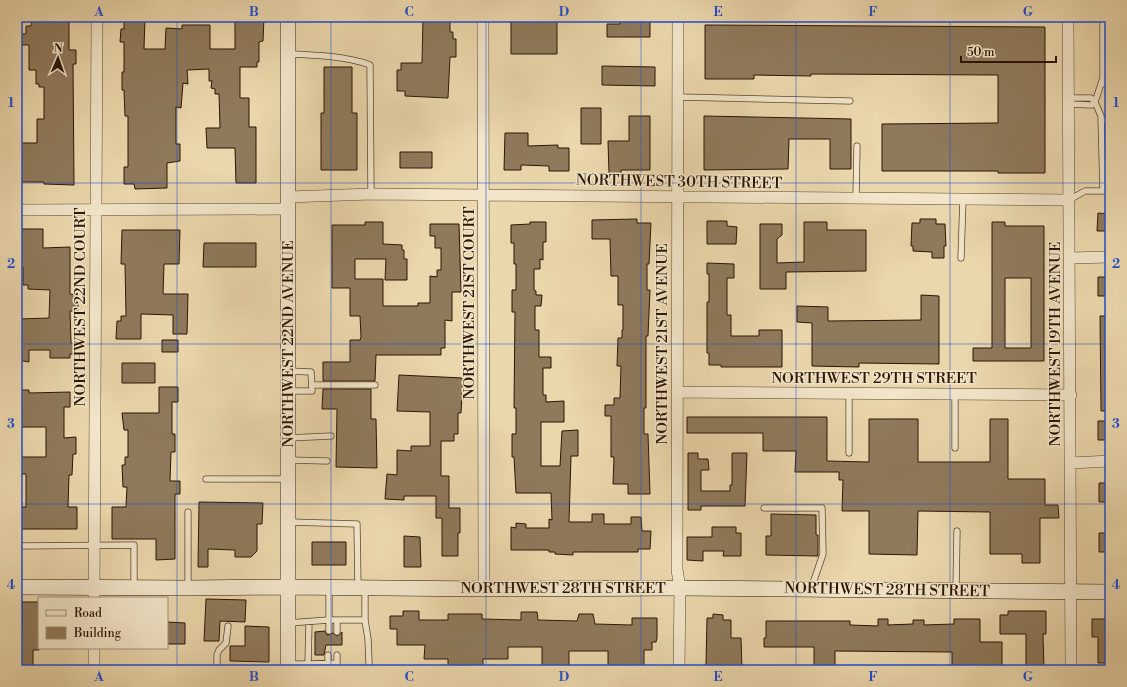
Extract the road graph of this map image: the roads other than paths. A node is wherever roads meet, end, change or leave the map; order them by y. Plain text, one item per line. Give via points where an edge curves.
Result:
1 (97, 17) edge
2 (288, 17) edge
3 (483, 17) edge
4 (678, 17) edge
5 (1068, 17) edge
6 (1103, 17) edge
7 (288, 54) junction
8 (1102, 83) junction
9 (1110, 86) edge
10 (678, 97) junction
11 (850, 101) dead end
12 (1069, 101) junction
13 (1096, 102) junction
14 (1110, 119) edge
15 (1101, 121) junction
16 (856, 146) dead end
17 (1110, 190) edge
18 (1103, 191) junction
19 (371, 194) junction
20 (484, 195) junction
21 (678, 197) junction
22 (856, 198) junction
23 (963, 199) junction
24 (1069, 200) junction
25 (288, 203) junction
26 (17, 210) edge
27 (96, 211) junction
28 (1110, 257) edge
29 (961, 258) dead end
30 (1070, 258) junction
31 (288, 371) junction
32 (312, 385) junction
33 (375, 385) dead end
34 (288, 390) junction
35 (677, 392) junction
36 (849, 393) junction
37 (955, 394) junction
38 (1071, 395) junction
39 (331, 436) dead end
40 (288, 438) junction
41 (955, 448) dead end
42 (849, 453) dead end
43 (288, 460) junction
44 (327, 461) dead end
45 (1110, 461) edge
46 (1071, 463) junction
47 (206, 479) dead end
48 (288, 479) junction
49 (764, 508) dead end
50 (188, 512) dead end
51 (288, 522) junction
52 (957, 531) dead end
53 (95, 545) junction
54 (17, 546) edge
55 (288, 586) junction
56 (17, 587) edge
57 (329, 587) junction
58 (362, 587) junction
59 (134, 588) junction
60 (188, 588) junction
61 (680, 588) junction
62 (484, 589) junction
63 (811, 589) junction
64 (956, 591) junction
65 (94, 592) edge
66 (1071, 592) junction
67 (1110, 592) edge
68 (329, 620) junction
69 (337, 620) junction
70 (365, 620) junction
71 (309, 622) junction
72 (288, 623) junction
73 (228, 626) dead end
74 (329, 631) dead end
75 (337, 632) dead end
76 (94, 649) edge
77 (328, 655) dead end
78 (337, 655) dead end
79 (369, 663) dead end
80 (308, 664) junction
81 (328, 664) junction
82 (288, 668) edge
83 (94, 670) edge
84 (217, 670) edge
85 (679, 670) edge
86 (1071, 670) edge

1 - 27 street, NORTHWEST 22ND COURT
2 - 7 street, NORTHWEST 22ND AVENUE
3 - 20 street, NORTHWEST 21ST COURT
4 - 10 street, NORTHWEST 21ST AVENUE
5 - 12 street, NORTHWEST 19TH AVENUE
6 - 8 lane
7 - 19 lane via 370,65
7 - 25 street, NORTHWEST 22ND AVENUE
8 - 9 lane
8 - 13 lane
10 - 11 lane
10 - 21 street, NORTHWEST 21ST AVENUE
12 - 13 lane via 1091,98
12 - 24 street, NORTHWEST 19TH AVENUE
13 - 15 lane
14 - 15 lane
15 - 18 lane
16 - 22 lane
17 - 18 lane
18 - 24 lane via 1085,191
19 - 20 street, NORTHWEST 30TH STREET
19 - 25 street, NORTHWEST 30TH STREET
20 - 21 street, NORTHWEST 30TH STREET
20 - 62 street, NORTHWEST 21ST COURT
21 - 22 street, NORTHWEST 30TH STREET
21 - 35 street, NORTHWEST 21ST AVENUE
22 - 23 street, NORTHWEST 30TH STREET
23 - 24 street, NORTHWEST 30TH STREET
23 - 29 lane
24 - 30 street, NORTHWEST 19TH AVENUE
25 - 27 street, NORTHWEST 30TH STREET
25 - 31 street, NORTHWEST 22ND AVENUE
26 - 27 street, NORTHWEST 30TH STREET
27 - 53 street, NORTHWEST 22ND COURT
28 - 30 street
30 - 38 street, NORTHWEST 19TH AVENUE
31 - 32 lane via 311,372
31 - 34 street, NORTHWEST 22ND AVENUE
32 - 33 lane
32 - 34 lane via 312,391
34 - 40 street, NORTHWEST 22ND AVENUE
35 - 36 street, NORTHWEST 29TH STREET
35 - 61 street, NORTHWEST 21ST AVENUE via 677,570
36 - 37 street, NORTHWEST 29TH STREET
36 - 42 lane
37 - 38 street, NORTHWEST 29TH STREET
37 - 41 lane
38 - 46 street, NORTHWEST 19TH AVENUE
39 - 40 lane
40 - 43 street, NORTHWEST 22ND AVENUE
43 - 44 lane
43 - 48 street, NORTHWEST 22ND AVENUE
45 - 46 street
46 - 66 street, NORTHWEST 19TH AVENUE
47 - 48 lane
48 - 51 street, NORTHWEST 22ND AVENUE
49 - 63 lane via 822,508 823,554
50 - 60 lane
51 - 55 street, NORTHWEST 22ND AVENUE
51 - 58 lane via 357,524
52 - 64 lane
53 - 54 lane
53 - 59 lane via 134,545
53 - 65 street, NORTHWEST 22ND COURT
55 - 57 street, NORTHWEST 28TH STREET
55 - 60 street, NORTHWEST 28TH STREET
55 - 72 street, NORTHWEST 22ND AVENUE
56 - 65 street, NORTHWEST 28TH STREET
57 - 58 street, NORTHWEST 28TH STREET
57 - 68 lane
58 - 62 street, NORTHWEST 28TH STREET
58 - 70 lane
59 - 60 street, NORTHWEST 28TH STREET
59 - 65 street, NORTHWEST 28TH STREET
61 - 62 street, NORTHWEST 28TH STREET
61 - 63 street, NORTHWEST 28TH STREET
61 - 85 street, NORTHWEST 21ST AVENUE
63 - 64 street, NORTHWEST 28TH STREET
64 - 66 street, NORTHWEST 28TH STREET
66 - 67 street, NORTHWEST 28TH STREET
66 - 86 street, NORTHWEST 19TH AVENUE
68 - 69 lane
68 - 71 lane
68 - 74 lane
69 - 70 lane
69 - 75 lane
70 - 79 lane
71 - 72 lane
71 - 80 lane
72 - 82 street, NORTHWEST 22ND AVENUE
73 - 84 lane via 226,643 217,655
76 - 83 street
77 - 81 lane
78 - 81 lane via 337,663
80 - 81 lane
80 - 82 lane
82 - 84 lane

